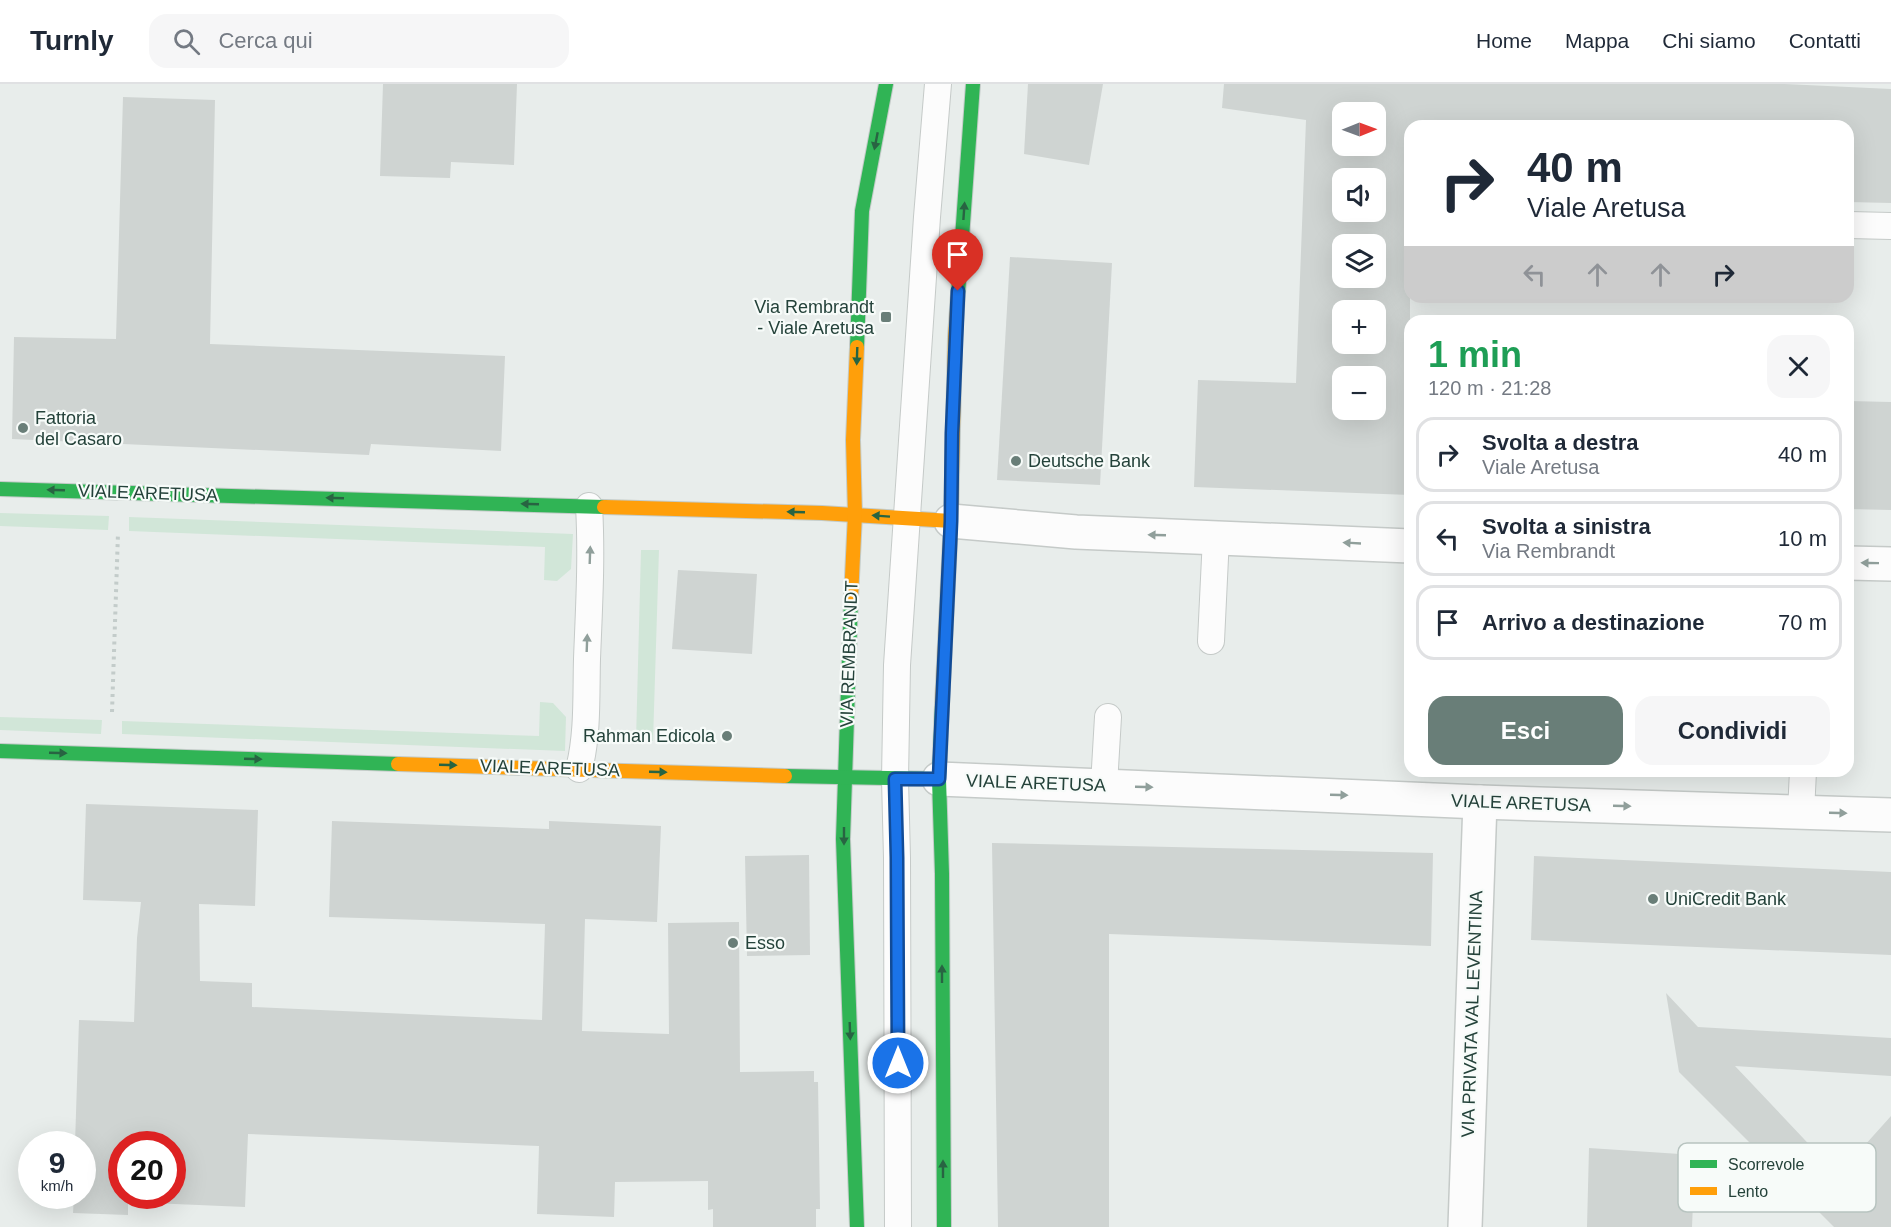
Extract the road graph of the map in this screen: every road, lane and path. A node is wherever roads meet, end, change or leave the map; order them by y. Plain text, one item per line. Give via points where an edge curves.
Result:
1 (886, 84) edge
2 (938, 84) edge
3 (974, 84) edge
4 (1854, 225) edge
5 (1891, 226) edge
6 (0, 489) edge
7 (589, 506) junction
8 (855, 514) junction
9 (908, 518) junction
10 (951, 521) junction
11 (119, 524) dead end
12 (1216, 537) junction
13 (1404, 546) edge
14 (1854, 563) edge
15 (1891, 564) edge
16 (1211, 642) dead end
17 (112, 717) dead end
18 (1108, 717) dead end
19 (0, 751) edge
20 (579, 769) junction
21 (844, 777) junction
22 (1803, 777) edge
23 (895, 779) junction
24 (939, 779) junction
25 (1104, 785) junction
26 (1480, 802) junction
27 (1801, 812) junction
28 (1891, 815) edge
29 (856, 1227) edge
30 (898, 1227) edge
31 (944, 1227) edge
32 (1465, 1227) edge

1 -> 8 street, VIA REMBRANDT via 862,211
2 - 9 lane
10 -> 3 street via 955,337
4 - 5 lane
7 -> 6 street, VIALE ARETUSA
8 -> 7 street, VIALE ARETUSA
20 -> 7 lane via 586,682
9 -> 8 street, VIALE ARETUSA
8 - 21 street, VIA REMBRANDT
9 - 10 street, VIALE ARETUSA
9 - 23 lane via 898,635
12 -> 10 street, VIALE ARETUSA via 1076,532
10 - 24 street
11 - 17 path
13 -> 12 street, VIALE ARETUSA
12 - 16 lane
15 -> 14 street
18 - 25 lane
19 -> 20 street, VIALE ARETUSA
20 -> 21 street, VIALE ARETUSA
21 - 23 street, VIALE ARETUSA
21 -> 29 street, VIA REMBRANDT
22 - 27 lane
23 - 24 street, VIALE ARETUSA
23 - 30 lane
24 - 25 street, VIALE ARETUSA
31 -> 24 street
25 -> 26 street, VIALE ARETUSA
26 -> 27 street, VIALE ARETUSA
26 - 32 street, VIA PRIVATA VAL LEVENTINA
27 -> 28 street, VIALE ARETUSA

